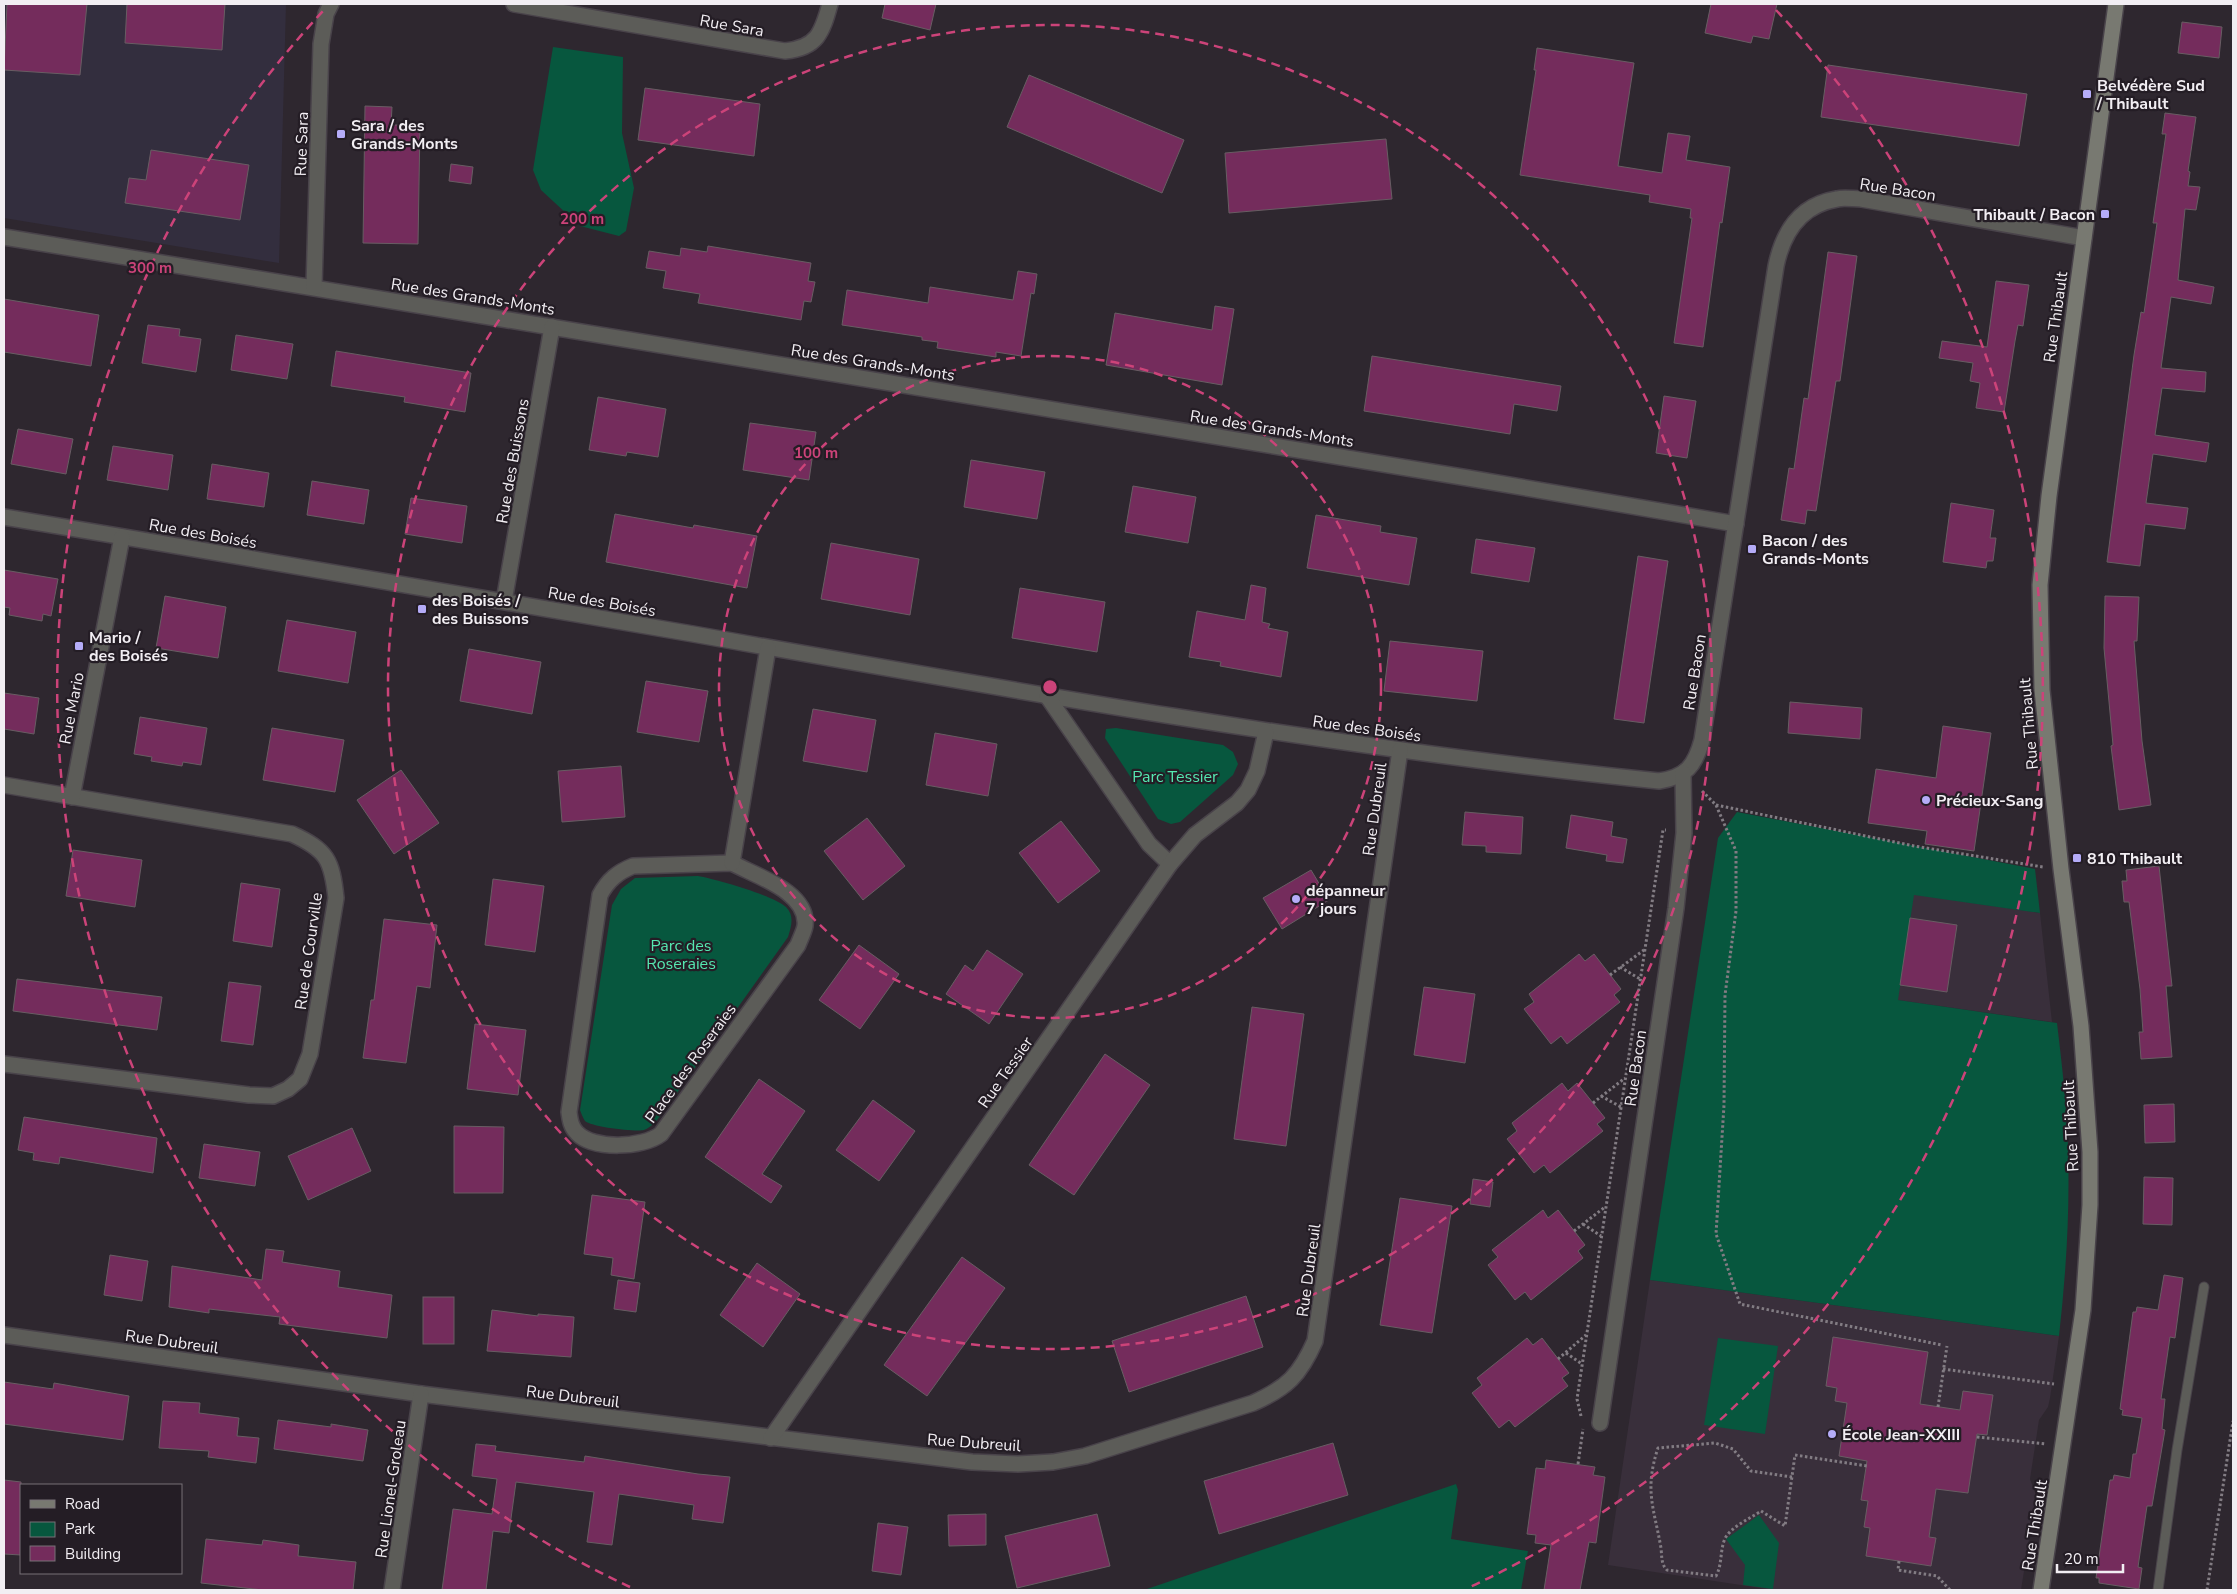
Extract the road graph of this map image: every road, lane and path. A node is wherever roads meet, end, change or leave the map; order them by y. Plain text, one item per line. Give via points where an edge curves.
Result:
1 (332, 4) edge
2 (514, 4) edge
3 (830, 4) edge
4 (2116, 4) edge
5 (4, 237) edge
6 (2084, 238) junction
7 (314, 287) junction
8 (552, 327) junction
9 (4, 517) edge
10 (1736, 524) junction
11 (122, 537) junction
12 (504, 601) junction
13 (768, 648) junction
14 (1047, 696) junction
15 (1266, 732) junction
16 (1400, 750) junction
17 (1684, 773) junction
18 (4, 785) edge
19 (72, 797) junction
20 (1716, 805) junction
21 (1663, 830) dead end
22 (732, 863) junction
23 (1170, 864) junction
24 (2061, 870) junction
25 (1644, 950) junction
26 (1620, 967) junction
27 (1610, 975) dead end
28 (1640, 979) junction
29 (4, 1064) edge
30 (1625, 1078) junction
31 (1601, 1096) junction
32 (1593, 1103) dead end
33 (1621, 1107) junction
34 (1606, 1206) junction
35 (1583, 1224) junction
36 (1574, 1231) dead end
37 (1601, 1236) junction
38 (2204, 1287) dead end
39 (4, 1335) edge
40 (1586, 1335) junction
41 (1942, 1345) dead end
42 (1947, 1346) dead end
43 (1566, 1353) junction
44 (1558, 1359) dead end
45 (1582, 1364) junction
46 (1943, 1369) junction
47 (2072, 1386) junction
48 (421, 1394) junction
49 (1938, 1407) dead end
50 (2233, 1421) edge
51 (1600, 1423) dead end
52 (1977, 1437) dead end
53 (771, 1438) junction
54 (2063, 1446) junction
55 (1578, 1464) dead end
56 (1866, 1466) dead end
57 (1792, 1477) junction
58 (1899, 1561) dead end
59 (392, 1590) edge
60 (1950, 1590) edge
61 (2042, 1590) edge
62 (2158, 1590) edge
63 (2207, 1590) edge

1 - 7 street, Rue Sara via 326,14 321,44
2 - 3 street, Rue Sara via 785,52 801,50 810,44 824,25
4 - 6 street, Rue Thibault
5 - 7 street, Rue des Grands-Monts
6 - 10 street, Rue Bacon via 1861,199 1837,198 1812,208 1799,218 1780,244 1777,258
6 - 24 street, Rue Thibault via 2046,515 2040,585 2042,690
7 - 8 street, Rue des Grands-Monts
8 - 10 street, Rue des Grands-Monts
8 - 12 street, Rue des Buissons
9 - 11 street, Rue des Boisés
10 - 17 street, Rue Bacon via 1702,740 1698,755
11 - 12 street, Rue des Boisés
11 - 19 street, Rue Mario
12 - 13 street, Rue des Boisés
13 - 14 street, Rue des Boisés
13 - 22 street
14 - 15 street, Rue des Boisés
14 - 23 street via 1149,844
15 - 16 street, Rue des Boisés
15 - 23 street, Rue Tessier via 1257,771 1248,790 1237,803 1195,835
16 - 17 street, Rue des Boisés via 1659,781
16 - 53 street, Rue Dubreuil via 1316,1341 1306,1363 1289,1384 1253,1403 1085,1456 1053,1462 972,1462
17 - 20 path
17 - 51 street, Rue Bacon via 1684,833 1678,900
18 - 19 street, Rue de Courville
19 - 29 street, Rue de Courville via 292,834 313,843 326,857 333,872 336,898 310,1054 300,1079 288,1090 273,1096
20 - 24 path via 1914,846
20 - 41 path via 1736,851 1736,911 1726,995 1724,1105 1716,1234 1740,1304
21 - 25 path
22 - 22 street, Place des Roseraies via 633,866 618,872 600,895 569,1112 571,1125 590,1142 638,1145 661,1134 798,945 805,923 804,912 794,896
23 - 53 street, Rue Tessier
24 - 47 street, Rue Thibault via 2081,1026 2090,1152 2088,1258
25 - 26 path
25 - 28 path
26 - 27 path
26 - 28 path
28 - 30 path
30 - 31 path
30 - 33 path
31 - 32 path
31 - 33 path
33 - 34 path
34 - 35 path
34 - 37 path
35 - 36 path
35 - 37 path
37 - 40 path
38 - 62 lane
39 - 48 street, Rue Dubreuil
40 - 43 path
40 - 45 path
42 - 46 path
43 - 44 path
43 - 45 path
45 - 55 path via 1576,1399 1584,1425
46 - 47 path
46 - 49 path
47 - 54 street, Rue Thibault
48 - 53 street, Rue Dubreuil
48 - 59 street, Rue Lionel-Groleau
50 - 63 path
52 - 54 path
54 - 61 street, Rue Thibault
56 - 57 path via 1795,1455
57 - 57 path via 1785,1526 1762,1511 1728,1534 1716,1576 1666,1570 1663,1566 1650,1496 1658,1448 1715,1443 1733,1449 1751,1471
58 - 60 path via 1898,1570 1936,1576

